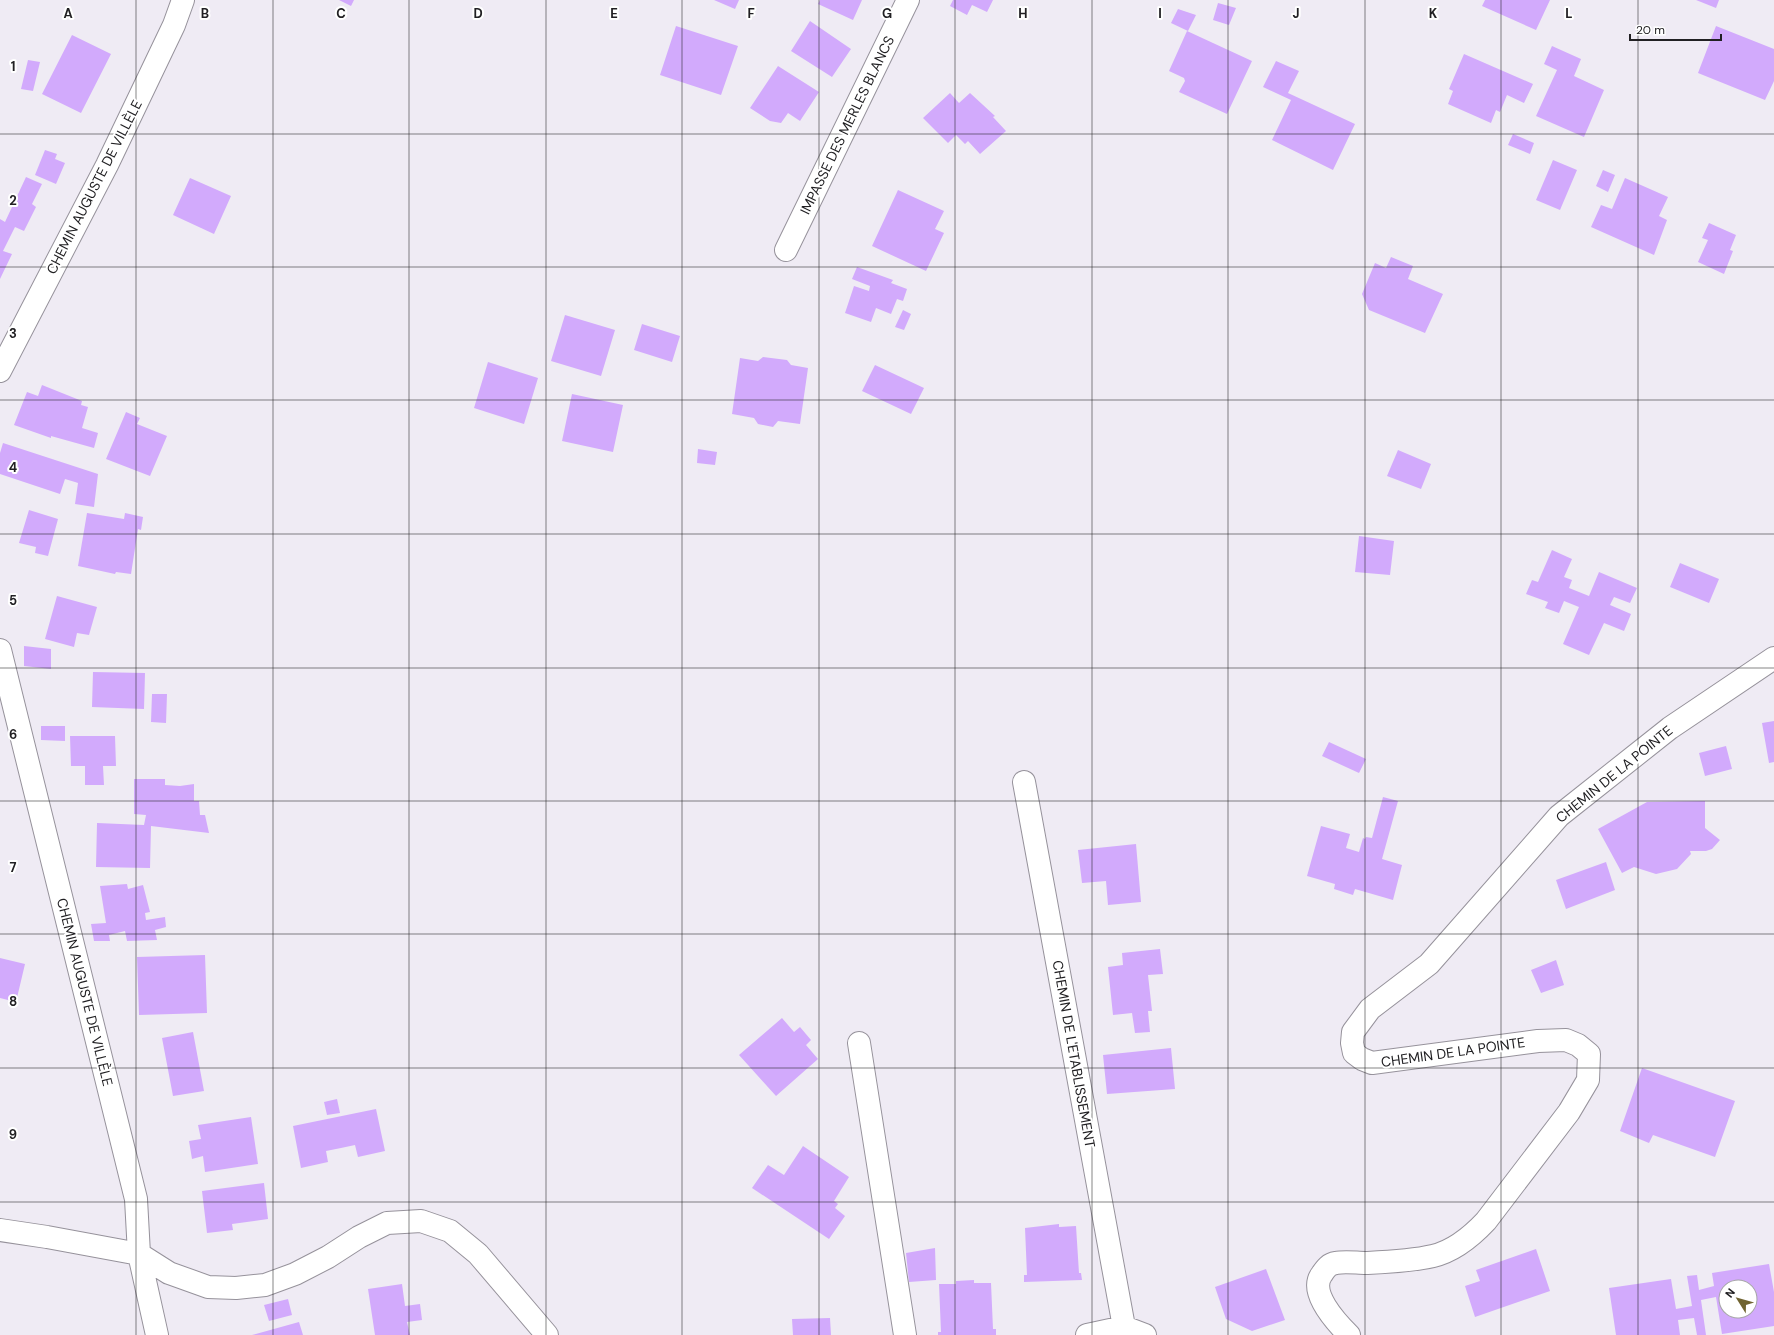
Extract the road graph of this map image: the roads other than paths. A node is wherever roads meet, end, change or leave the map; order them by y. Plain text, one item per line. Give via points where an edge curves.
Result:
1 (183, 0) edge
2 (908, 0) edge
3 (786, 250) dead end
4 (0, 371) edge
5 (0, 650) edge
6 (1774, 658) edge
7 (1024, 782) dead end
8 (859, 1043) dead end
9 (0, 1230) edge
10 (139, 1254) junction
11 (1124, 1327) junction
12 (157, 1335) edge
13 (547, 1335) edge
14 (906, 1335) edge
15 (1087, 1335) edge
16 (1145, 1335) edge
17 (1349, 1335) edge

1 - 4 street, CHEMIN AUGUSTE DE VILLÈLE via 107,165
2 - 3 street, IMPASSE DES MERLES BLANCS
5 - 10 street, CHEMIN AUGUSTE DE VILLÈLE via 136,1199
6 - 17 street, CHEMIN DE LA POINTE via 1670,728 1559,816 1428,964 1370,1009 1353,1032 1354,1053 1372,1063 1538,1041 1566,1040 1589,1054 1590,1065 1588,1080 1569,1112 1486,1222 1471,1237 1434,1256 1366,1263 1336,1263 1327,1267 1320,1276 1319,1296
7 - 11 street, CHEMIN DE L'ETABLISSEMENT
8 - 14 street
9 - 10 street
10 - 12 street, CHEMIN AUGUSTE DE VILLÈLE
10 - 13 street via 169,1273 208,1287 265,1285 295,1274 328,1257 359,1236 387,1224 421,1221 450,1231 478,1254
11 - 15 street
11 - 16 street

